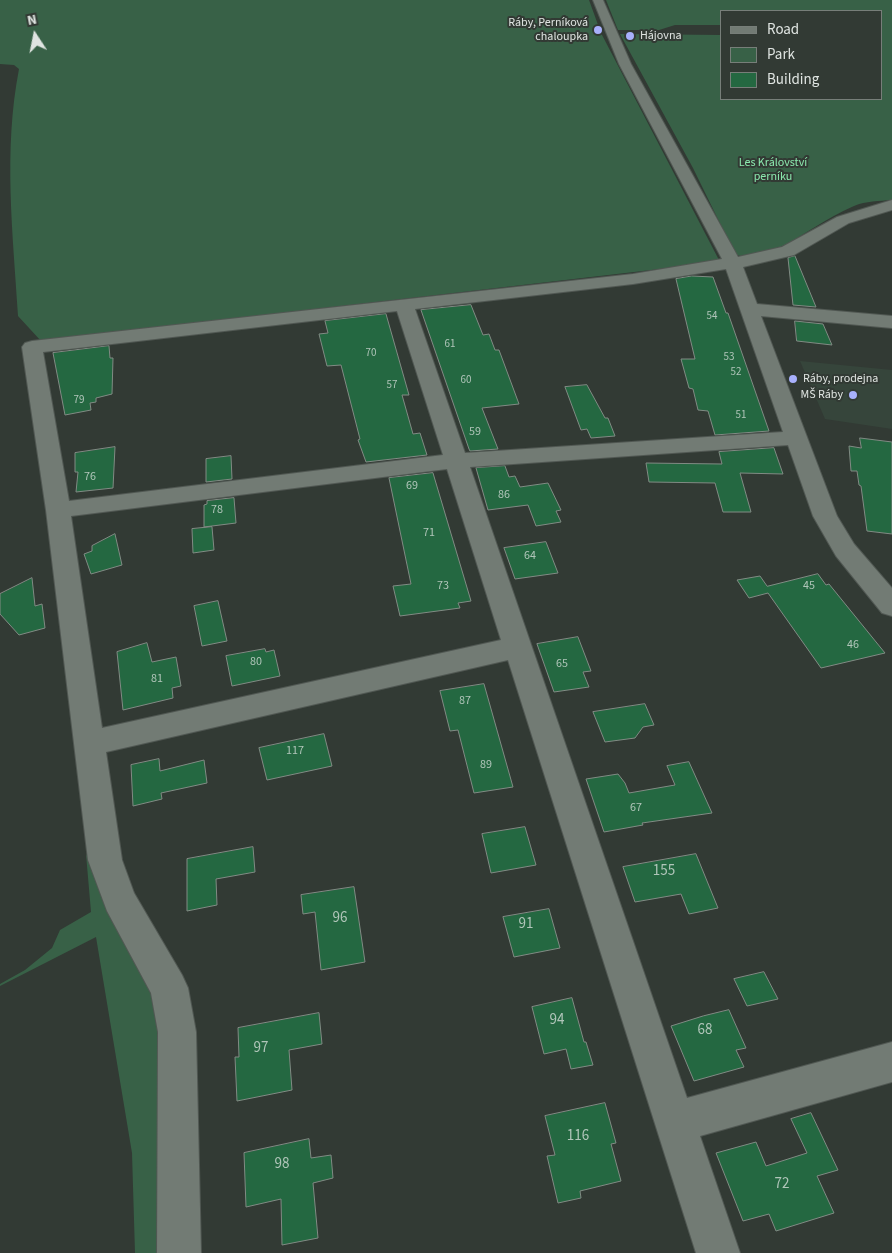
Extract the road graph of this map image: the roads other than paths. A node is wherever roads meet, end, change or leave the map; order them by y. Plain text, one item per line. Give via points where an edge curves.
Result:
1 (598, 0) edge
2 (892, 205) edge
3 (733, 264) junction
4 (404, 304) junction
5 (750, 309) junction
6 (892, 322) edge
7 (797, 438) junction
8 (455, 461) junction
9 (58, 510) junction
10 (892, 606) edge
11 (518, 647) junction
12 (90, 743) junction
13 (892, 1062) edge
14 (676, 1122) junction
15 (178, 1253) edge
16 (718, 1253) edge

1 - 3 street via 625,64
2 - 3 street via 843,220 788,251
3 - 4 street via 634,279
3 - 5 street
4 - 8 street
4 - 9 street via 32,346
5 - 6 street
5 - 7 street
7 - 8 street
7 - 10 street via 825,516 845,550
8 - 9 street
8 - 11 street
9 - 12 street
11 - 12 street
11 - 14 street
12 - 15 street via 105,860 119,900 169,988 177,1032
13 - 14 street
14 - 16 street

